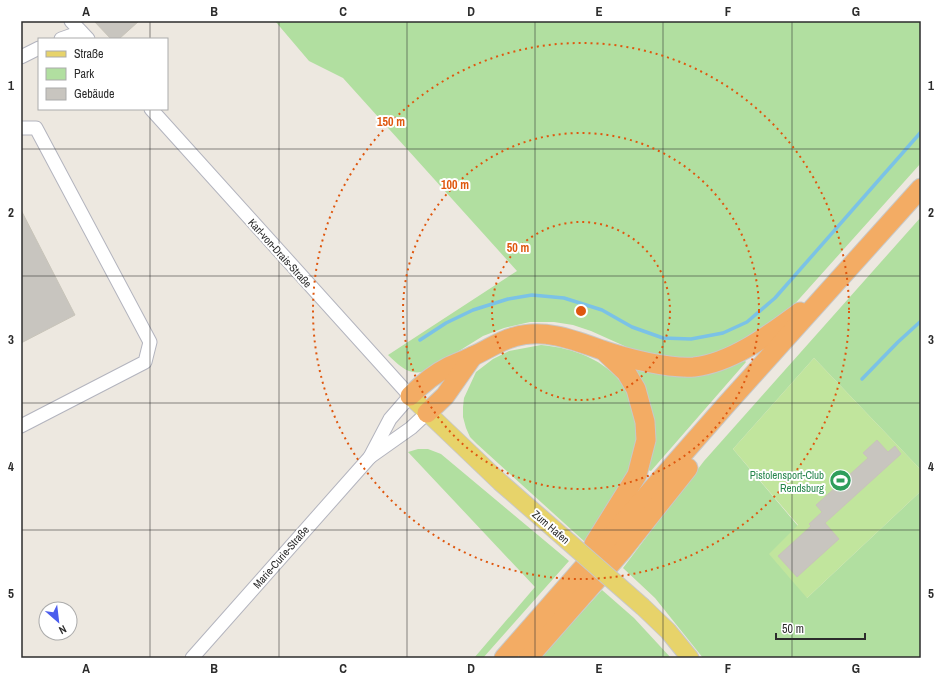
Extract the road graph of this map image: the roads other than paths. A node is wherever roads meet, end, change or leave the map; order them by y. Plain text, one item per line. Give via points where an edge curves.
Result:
1 (71, 21) edge
2 (84, 35) edge
3 (67, 38) edge
4 (38, 48) edge
5 (21, 57) edge
6 (152, 110) edge
7 (21, 128) edge
8 (921, 188) edge
9 (830, 290) junction
10 (603, 350) junction
11 (473, 356) junction
12 (410, 396) junction
13 (720, 412) junction
14 (427, 413) junction
15 (21, 426) edge
16 (370, 457) junction
17 (573, 581) junction
18 (192, 658) edge
19 (504, 658) edge
20 (528, 658) edge
21 (690, 658) edge

1 - 2 street
2 - 3 street
4 - 5 street
6 - 12 street, Karl-von-Drais-Straße
7 - 15 street via 36,128 150,342 144,362
8 - 9 highway
9 - 10 highway via 760,340 734,354 694,367 638,360
9 - 13 highway
10 - 11 highway via 560,336 538,334 515,336
10 - 17 highway via 626,372 636,388 645,422 646,440 637,476 612,513
11 - 12 highway via 435,375
11 - 14 highway via 444,396
12 - 14 main road, Zum Hafen
12 - 16 street, Marie-Curie-Straße via 393,415
13 - 17 highway
13 - 20 highway via 705,446 622,552
14 - 16 street, Marie-Curie-Straße via 411,428
14 - 21 main road, Zum Hafen, bridge via 668,630
16 - 18 street, Marie-Curie-Straße
17 - 19 highway

